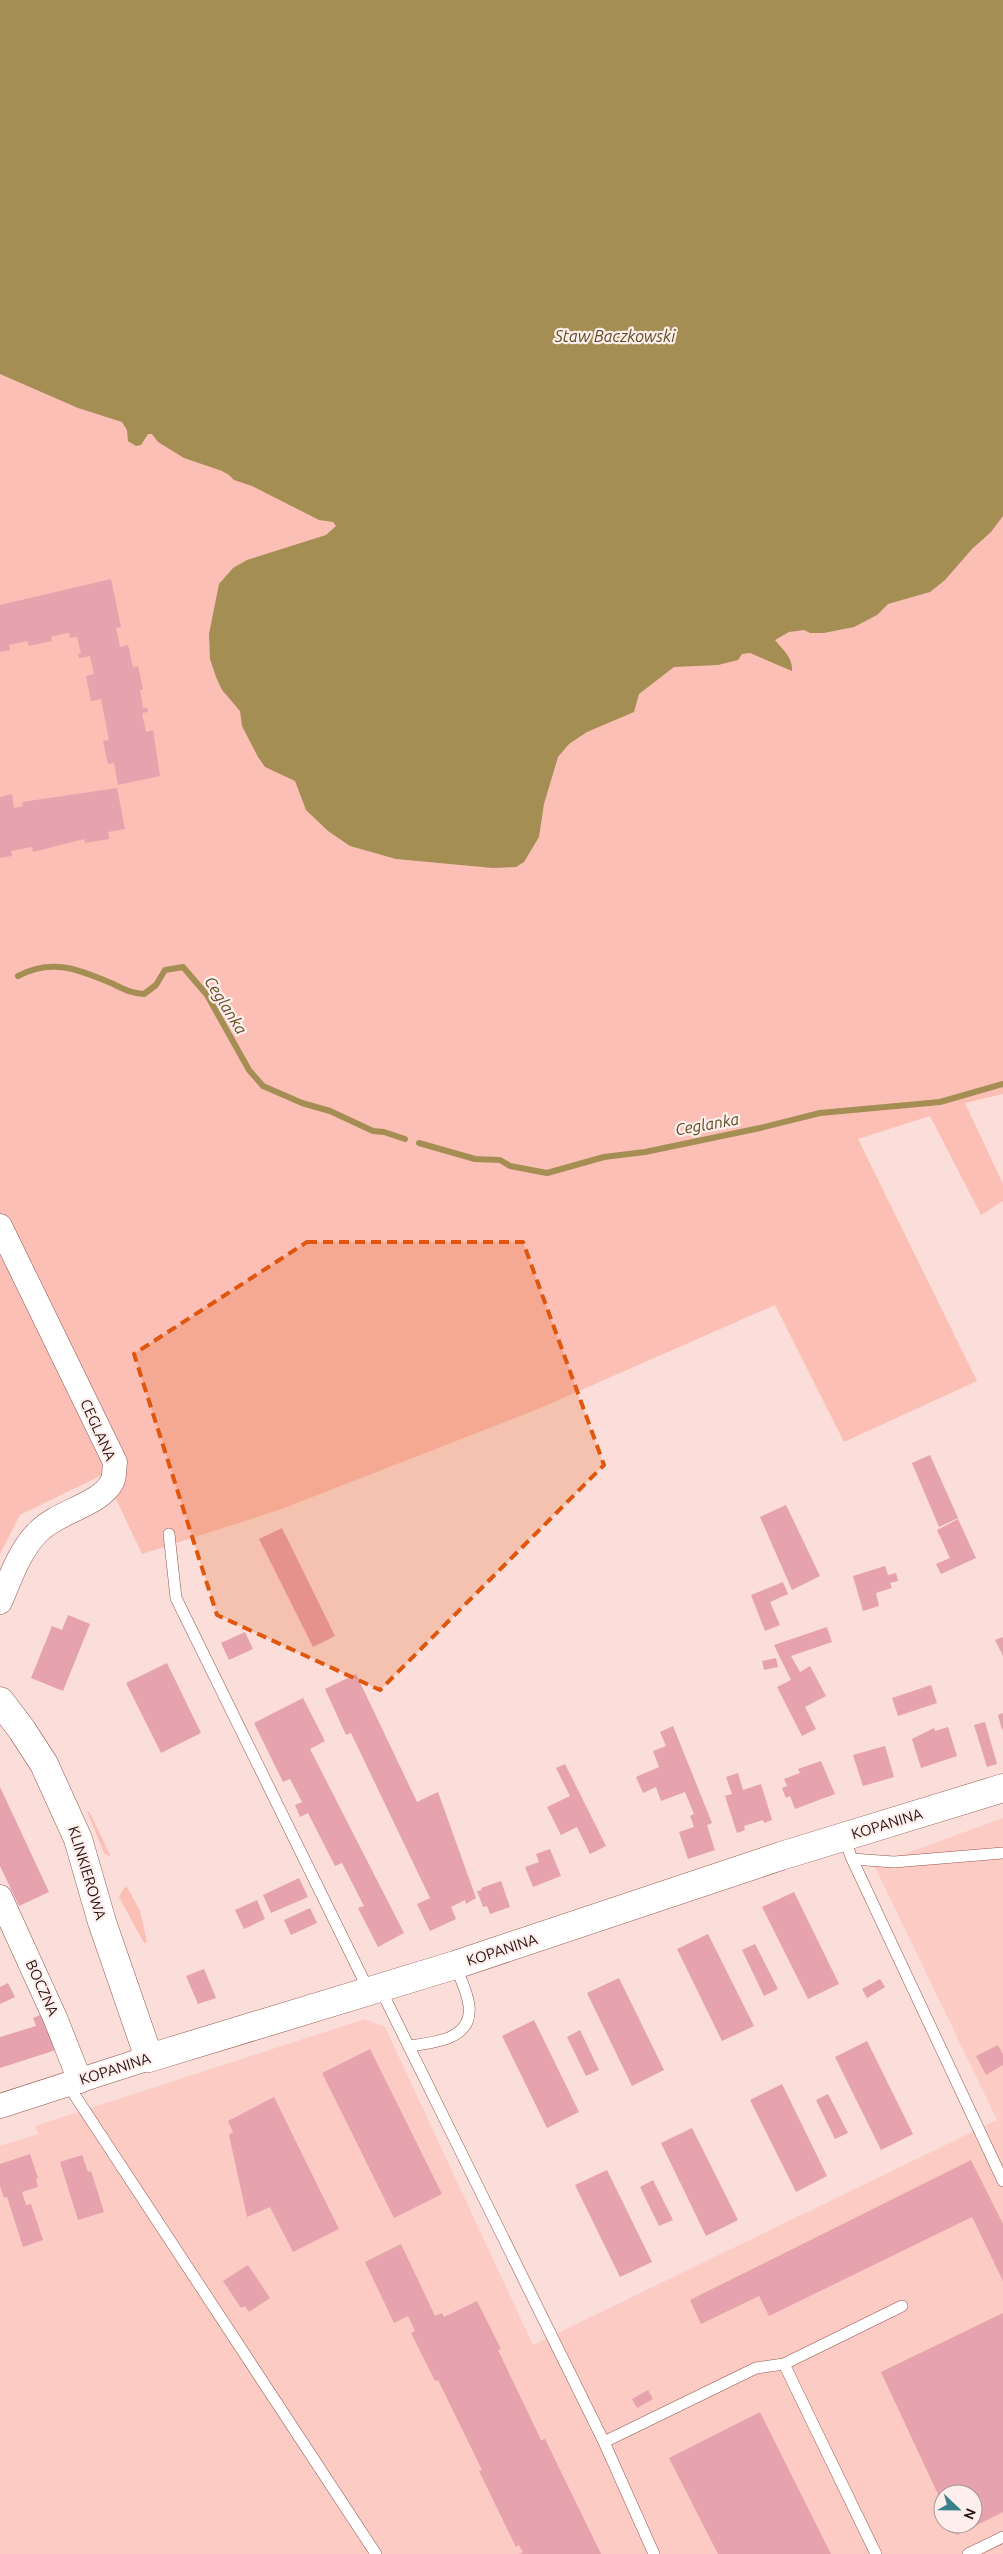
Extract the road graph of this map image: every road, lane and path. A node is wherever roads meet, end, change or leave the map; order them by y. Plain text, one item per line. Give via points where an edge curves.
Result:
1 (0, 1226) edge
2 (169, 1534) dead end
3 (0, 1602) edge
4 (0, 1701) edge
5 (1003, 1788) edge
6 (848, 1849) junction
7 (1003, 1853) edge
8 (0, 1898) edge
9 (455, 1965) junction
10 (374, 1990) junction
11 (408, 2046) junction
12 (150, 2058) junction
13 (74, 2083) junction
14 (0, 2106) edge
15 (1003, 2181) edge
16 (902, 2306) dead end
17 (784, 2364) junction
18 (604, 2442) junction
19 (1003, 2537) edge
20 (376, 2554) edge
21 (654, 2554) edge
22 (876, 2554) edge
23 (968, 2554) edge

1 - 3 street, CEGLANA via 115,1462 113,1481 99,1497 66,1512 38,1531 19,1560
2 - 10 lane via 176,1598
4 - 12 street, KLINKIEROWA via 44,1764 78,1839 102,1922
5 - 6 street, KOPANINA
6 - 7 lane via 894,1862
6 - 9 street, KOPANINA via 781,1856
6 - 15 lane
8 - 13 street, BOCZNA via 56,2020
9 - 10 street, KOPANINA
9 - 11 lane via 469,2006 466,2025 445,2039
10 - 11 lane
10 - 12 street, KOPANINA
11 - 18 lane
12 - 13 street, KOPANINA
13 - 14 street, KOPANINA
13 - 20 lane
16 - 17 lane
17 - 18 lane via 756,2368
17 - 22 lane
18 - 21 lane
19 - 23 lane

